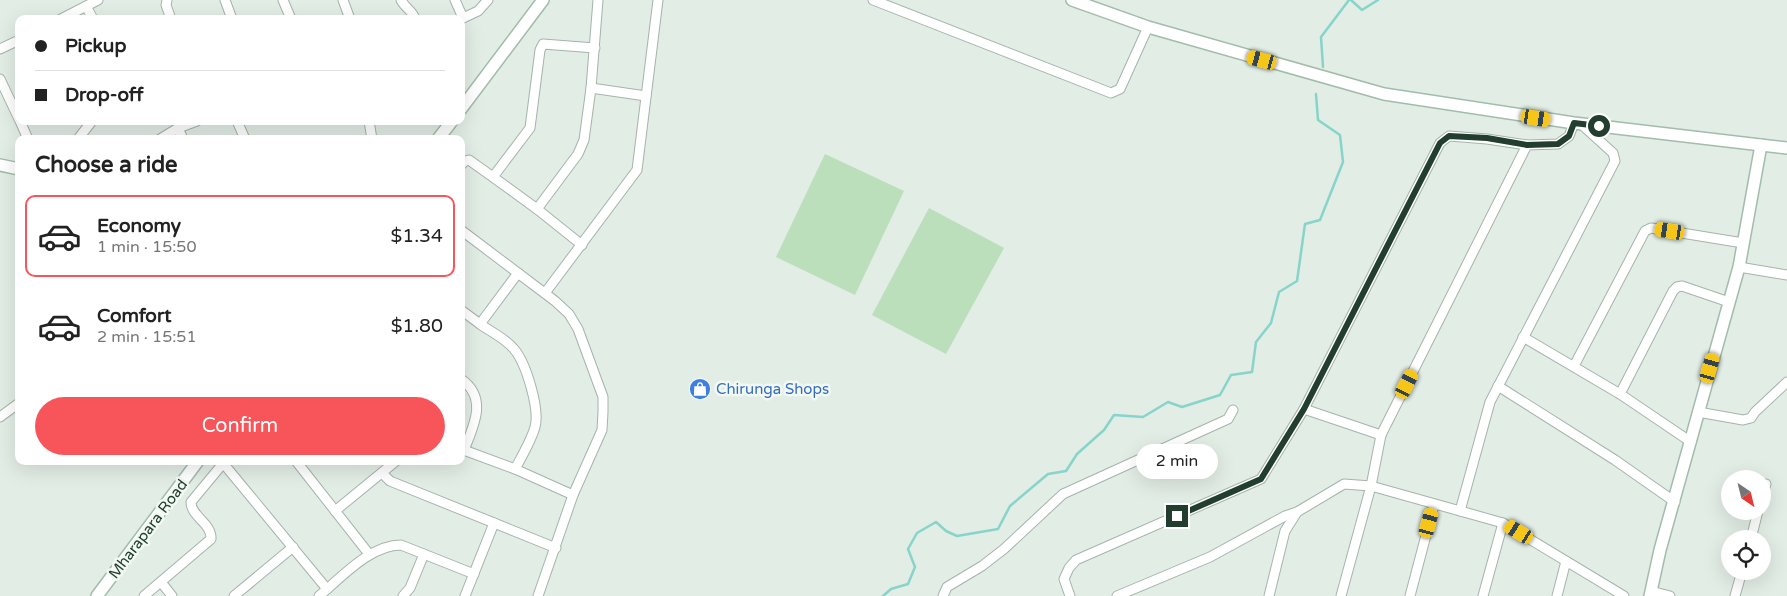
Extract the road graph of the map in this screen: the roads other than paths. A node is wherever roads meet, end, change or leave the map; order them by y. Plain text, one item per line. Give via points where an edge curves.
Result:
1 (98, 0) edge
2 (167, 0) edge
3 (225, 0) edge
4 (284, 0) edge
5 (342, 0) edge
6 (402, 0) edge
7 (455, 0) edge
8 (488, 0) edge
9 (544, 0) edge
10 (598, 0) edge
11 (658, 0) edge
12 (873, 0) edge
13 (1072, 0) edge
14 (86, 6) junction
15 (69, 15) edge
16 (91, 15) edge
17 (170, 15) edge
18 (231, 15) edge
19 (290, 15) edge
20 (348, 15) edge
21 (413, 15) edge
22 (461, 15) edge
23 (465, 18) edge
24 (1148, 27) junction
25 (15, 42) edge
26 (595, 48) junction
27 (0, 49) edge
28 (0, 79) edge
29 (591, 88) junction
30 (646, 96) junction
31 (465, 104) edge
32 (15, 111) edge
33 (1577, 124) junction
34 (186, 125) edge
35 (449, 125) edge
36 (178, 128) junction
37 (167, 135) edge
38 (181, 135) edge
39 (441, 135) edge
40 (1527, 145) junction
41 (1761, 145) junction
42 (1787, 148) edge
43 (465, 161) edge
44 (0, 165) edge
45 (15, 168) edge
46 (493, 177) junction
47 (537, 209) junction
48 (465, 233) edge
49 (1743, 243) junction
50 (582, 244) junction
51 (1739, 267) junction
52 (518, 273) junction
53 (1787, 275) edge
54 (545, 293) junction
55 (1729, 302) junction
56 (465, 313) edge
57 (480, 324) junction
58 (1523, 337) junction
59 (1574, 366) junction
60 (465, 382) edge
61 (1787, 382) edge
62 (1498, 386) junction
63 (1620, 394) junction
64 (15, 406) edge
65 (1304, 409) junction
66 (1233, 410) dead end
67 (1698, 412) junction
68 (0, 417) edge
69 (1381, 436) junction
70 (1690, 442) junction
71 (465, 443) edge
72 (465, 450) edge
73 (195, 465) edge
74 (222, 465) edge
75 (226, 465) edge
76 (302, 465) edge
77 (391, 465) edge
78 (515, 469) junction
79 (382, 473) junction
80 (1371, 486) junction
81 (573, 495) junction
82 (1675, 502) junction
83 (1434, 505) junction
84 (335, 511) junction
85 (1460, 511) junction
86 (1298, 512) junction
87 (494, 523) junction
88 (1503, 523) junction
89 (293, 547) junction
90 (556, 548) junction
91 (369, 554) junction
92 (424, 554) junction
93 (1566, 561) junction
94 (474, 574) junction
95 (1739, 580) edge
96 (161, 582) junction
97 (327, 589) junction
98 (1650, 594) edge
99 (97, 596) edge
100 (144, 596) edge
101 (172, 596) edge
102 (234, 596) edge
103 (319, 596) edge
104 (403, 596) edge
105 (465, 596) edge
106 (538, 596) edge
107 (943, 596) edge
108 (1070, 596) edge
109 (1117, 596) edge
110 (1269, 596) edge
111 (1341, 596) edge
112 (1410, 596) edge
113 (1483, 596) edge
114 (1557, 596) edge
115 (1624, 596) edge
116 (1670, 596) edge
117 (1735, 596) edge

1 - 14 street
2 - 17 street
3 - 18 street
4 - 19 street
5 - 20 street
6 - 21 street
7 - 22 street
8 - 23 street via 478,11
9 - 31 main road
10 - 26 street
11 - 30 street
12 - 24 street via 1111,93 1120,89
13 - 24 main road
14 - 15 street
14 - 16 street
24 - 33 main road via 1384,94
25 - 27 street
26 - 29 street
26 - 46 street via 543,44 530,128
28 - 32 street
29 - 30 street
29 - 47 street via 581,148
30 - 50 street via 638,170
33 - 40 street via 1558,144
33 - 41 main road
33 - 58 street via 1613,153 1615,161
34 - 36 street
35 - 39 main road
36 - 37 street
36 - 38 street
40 - 65 street via 1449,136 1440,143
40 - 69 street
41 - 42 main road
41 - 49 main road
43 - 46 street via 469,160
44 - 45 main road
46 - 47 street
47 - 50 street
48 - 52 street
49 - 51 main road
49 - 59 street via 1651,228 1645,231
50 - 54 street
51 - 53 street
51 - 55 main road
52 - 54 street
52 - 57 street
54 - 81 street via 569,314 578,329 602,397 602,430
55 - 63 street via 1677,287
55 - 67 main road
56 - 57 street
57 - 78 street via 514,348 535,408 535,427
58 - 59 street
58 - 62 street
59 - 63 street
60 - 71 street via 472,389 477,418
61 - 67 street via 1751,418 1743,420
62 - 82 street
62 - 85 street via 1490,402
63 - 70 street
64 - 68 street
65 - 69 street
65 - 108 street via 1261,479 1076,560 1064,579
66 - 107 street via 1228,419 1063,494 1004,549 947,587
67 - 70 main road
69 - 80 street
70 - 82 main road
72 - 78 street
73 - 99 main road, Mharapara Road
74 - 96 street via 191,502 191,508 210,530 211,539
75 - 89 street
76 - 84 street
77 - 79 street
78 - 81 street
79 - 84 street
79 - 87 street via 390,481
80 - 83 street
80 - 86 street via 1344,484
80 - 111 street
81 - 90 street
82 - 98 main road
83 - 85 street
83 - 112 street
84 - 91 street
85 - 88 street
86 - 109 street via 1284,516 1210,557
86 - 110 street via 1285,531
87 - 90 street
87 - 94 street
88 - 93 street
88 - 113 street
89 - 97 street
89 - 102 street
90 - 106 street
91 - 92 street via 391,545 401,545
91 - 97 street
92 - 94 street
92 - 104 street via 410,588
93 - 114 street
93 - 115 street
94 - 105 street
95 - 117 street
96 - 100 street
96 - 101 street
97 - 103 street
98 - 116 street

